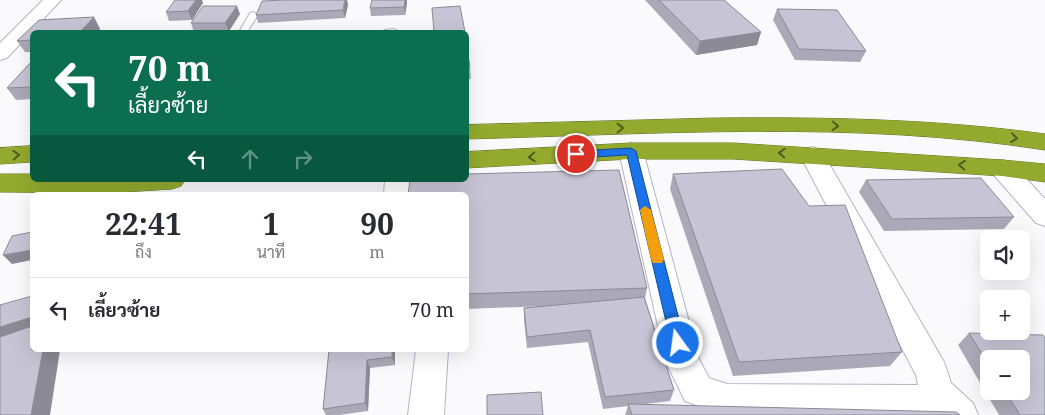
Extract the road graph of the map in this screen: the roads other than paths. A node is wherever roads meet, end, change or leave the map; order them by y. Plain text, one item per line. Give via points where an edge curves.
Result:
1 (52, 0) edge
2 (253, 14) dead end
3 (244, 30) edge
4 (0, 54) edge
5 (469, 132) edge
6 (1045, 142) edge
7 (631, 151) junction
8 (30, 154) edge
9 (812, 155) junction
10 (0, 156) edge
11 (469, 160) edge
12 (1002, 168) junction
13 (1045, 173) edge
14 (164, 182) edge
15 (0, 183) edge
16 (108, 184) junction
17 (0, 189) edge
18 (138, 189) edge
19 (0, 195) edge
20 (1045, 216) edge
21 (432, 352) edge
22 (936, 391) junction
23 (426, 415) edge
24 (960, 415) edge

1 - 4 street
2 - 3 lane
5 -> 6 highway via 828,126 965,132
9 -> 7 highway
7 -> 11 highway
7 - 22 street via 683,362 697,390 727,400 923,403
10 -> 8 highway
12 -> 9 highway
9 - 22 street via 932,374
12 - 13 highway
12 - 20 street
14 - 18 highway
15 - 16 highway
16 - 17 highway
16 - 18 highway
16 - 19 highway
21 - 23 street
22 - 24 street

